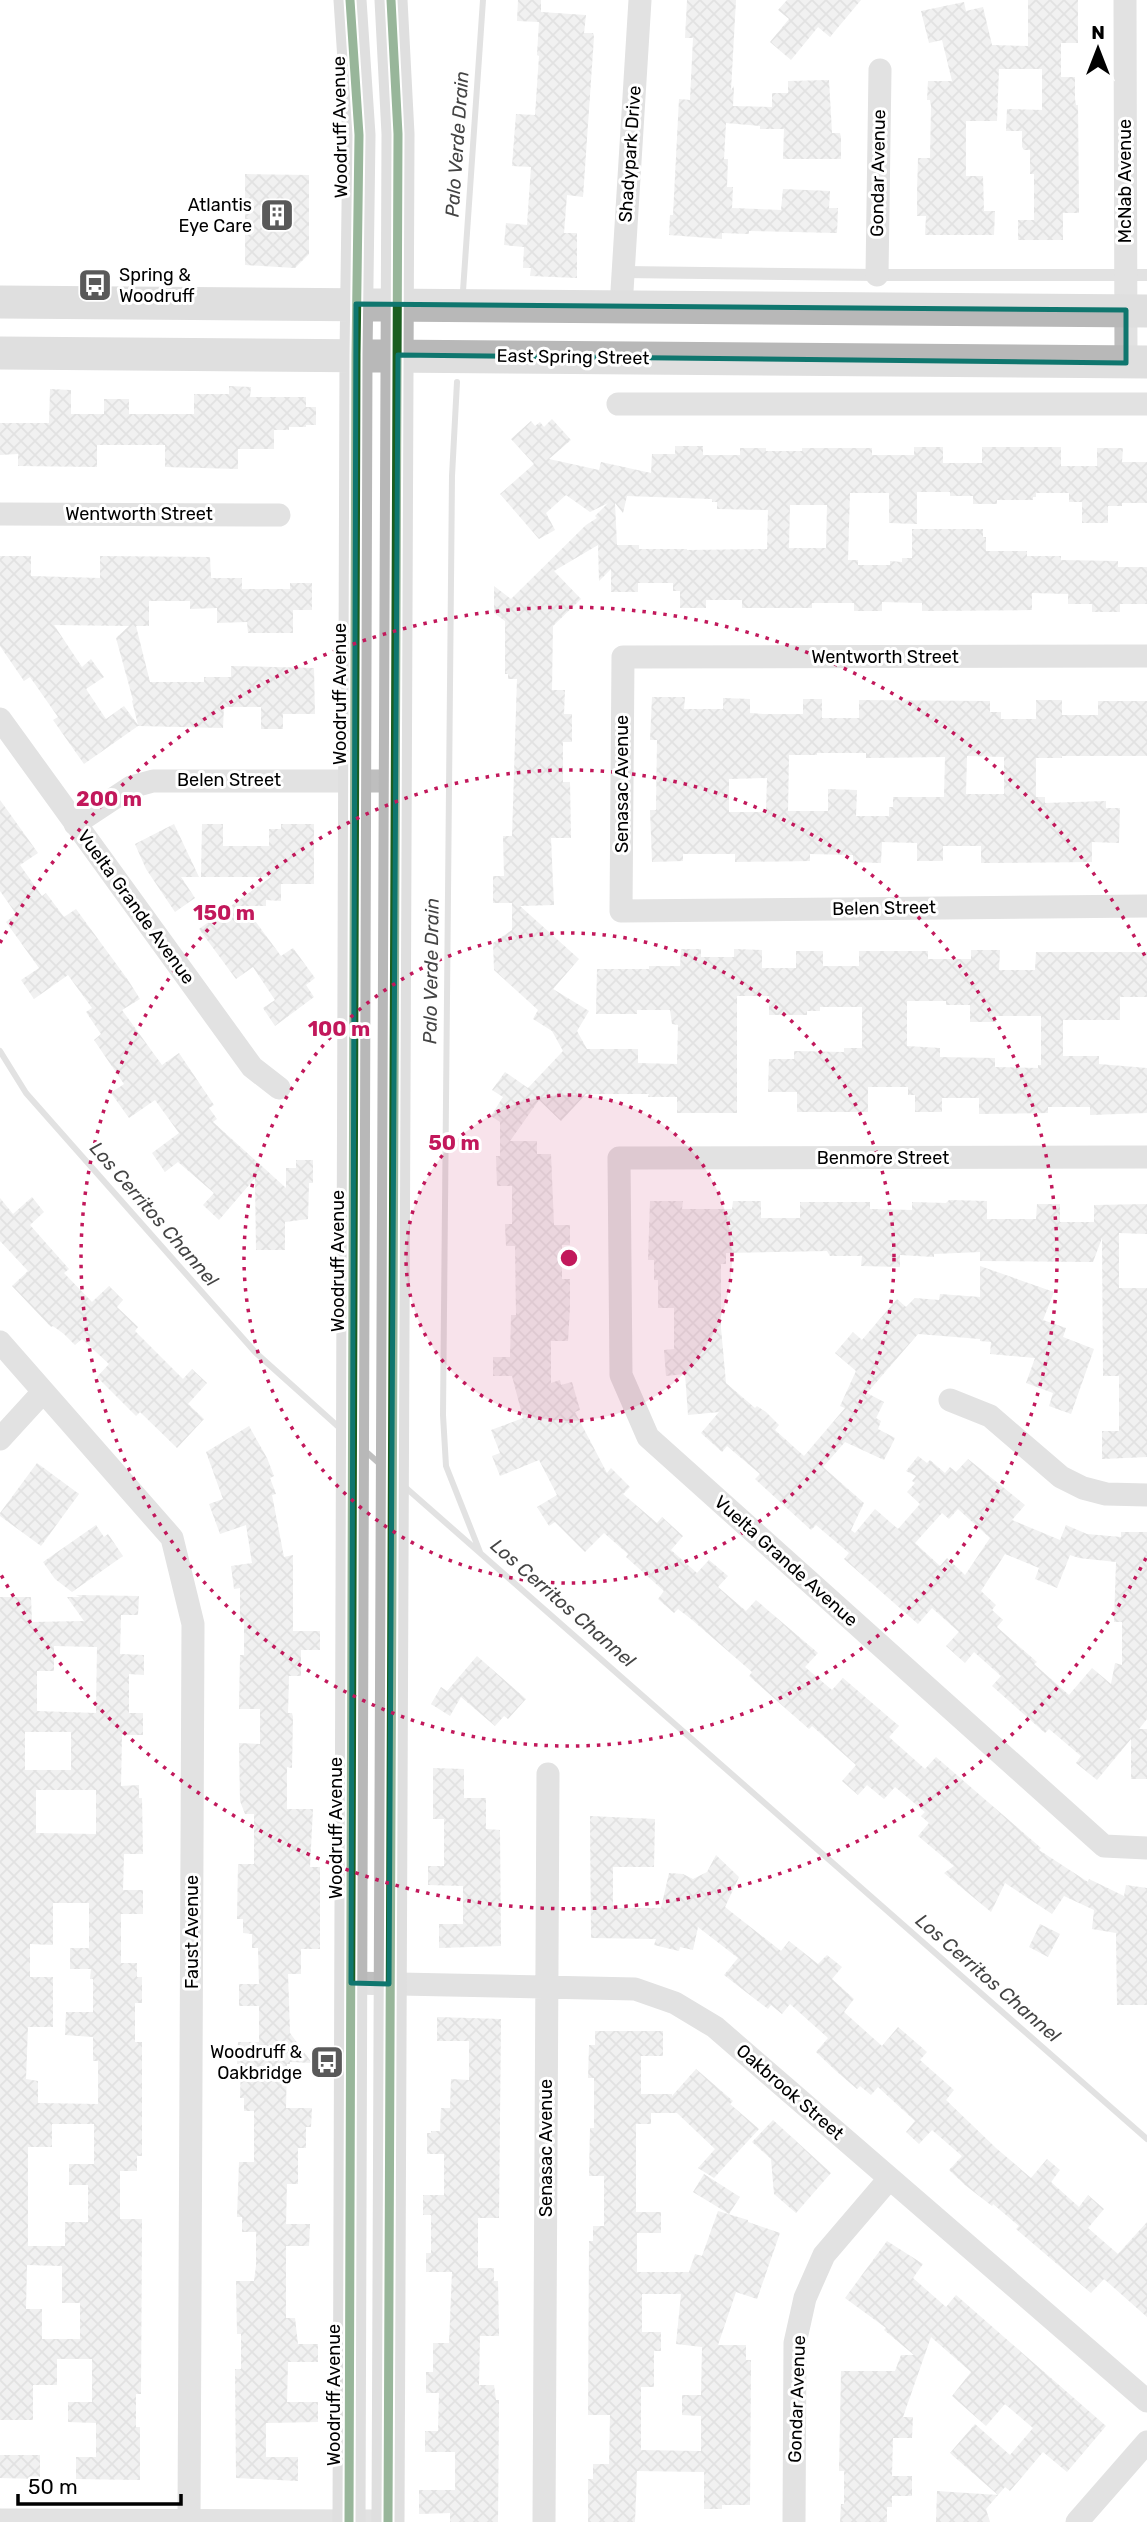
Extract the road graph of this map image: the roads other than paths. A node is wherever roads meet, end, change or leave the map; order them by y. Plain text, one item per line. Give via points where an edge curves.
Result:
1 (351, 0) edge
2 (391, 0) edge
3 (640, 0) edge
4 (1125, 0) edge
5 (880, 70) dead end
6 (623, 272) junction
7 (877, 275) junction
8 (1136, 275) edge
9 (0, 302) edge
10 (356, 304) junction
11 (397, 304) junction
12 (621, 307) junction
13 (1136, 310) edge
14 (0, 353) edge
15 (356, 355) junction
16 (398, 355) junction
17 (1137, 362) edge
18 (618, 404) dead end
19 (1147, 404) edge
20 (0, 514) edge
21 (279, 515) dead end
22 (1147, 656) edge
23 (623, 657) joint
24 (0, 719) edge
25 (355, 782) junction
26 (396, 782) junction
27 (75, 824) junction
28 (1147, 906) edge
29 (621, 911) joint
30 (279, 1088) dead end
31 (1147, 1157) edge
32 (619, 1158) joint
33 (0, 1342) edge
34 (43, 1392) junction
35 (950, 1400) dead end
36 (0, 1439) edge
37 (1147, 1495) edge
38 (548, 1774) dead end
39 (1147, 1848) edge
40 (351, 1983) junction
41 (389, 1984) junction
42 (547, 1986) junction
43 (889, 2179) junction
44 (1147, 2401) edge
45 (1147, 2442) edge
46 (0, 2520) edge
47 (349, 2521) edge
48 (388, 2521) edge
49 (189, 2522) edge
50 (544, 2522) edge
51 (794, 2522) edge
52 (1077, 2522) edge

1 - 10 main road, Woodruff Avenue via 359,135
2 - 11 main road via 398,134
3 - 6 street, Shadypark Drive
4 - 8 street, McNab Avenue
5 - 7 street, Gondar Avenue
6 - 7 lane
6 - 12 street, Shadypark Drive
7 - 8 lane
8 - 13 street, McNab Avenue
9 - 10 main road
10 - 11 main road
10 - 15 main road, Woodruff Avenue
11 - 12 main road
11 - 16 main road
12 - 13 main road
13 - 17 street, McNab Avenue
14 - 15 main road, East Spring Street
15 - 16 main road, East Spring Street
15 - 25 main road, Woodruff Avenue
16 - 17 main road, East Spring Street
16 - 26 main road
18 - 19 street
20 - 21 street, Wentworth Street
22 - 23 street, Wentworth Street
23 - 29 street, Senasac Avenue
24 - 27 street, Vuelta Grande Avenue
25 - 26 street, Belen Street
25 - 27 street, Belen Street via 153,781 131,787
25 - 40 main road, Woodruff Avenue
26 - 41 main road
27 - 30 street, Vuelta Grande Avenue via 251,1067
28 - 29 street, Belen Street
31 - 32 street, Benmore Street
32 - 39 street, Vuelta Grande Avenue via 621,1375 648,1437 1104,1846
33 - 34 street
34 - 36 street
34 - 49 street, Faust Avenue via 172,1538 193,1624
35 - 37 street via 990,1416 1061,1477 1083,1488
38 - 42 street, Senasac Avenue
40 - 41 street, Oakbrook Street
40 - 47 main road, Woodruff Avenue
41 - 42 street, Oakbrook Street
41 - 48 main road
42 - 43 street, Oakbrook Street via 635,1989 675,2003 715,2028
42 - 50 street, Senasac Avenue
43 - 44 street, Oakbrook Street
43 - 51 street, Gondar Avenue via 824,2255 805,2298 795,2343
45 - 52 street
46 - 49 street
47 - 48 street
47 - 49 street

